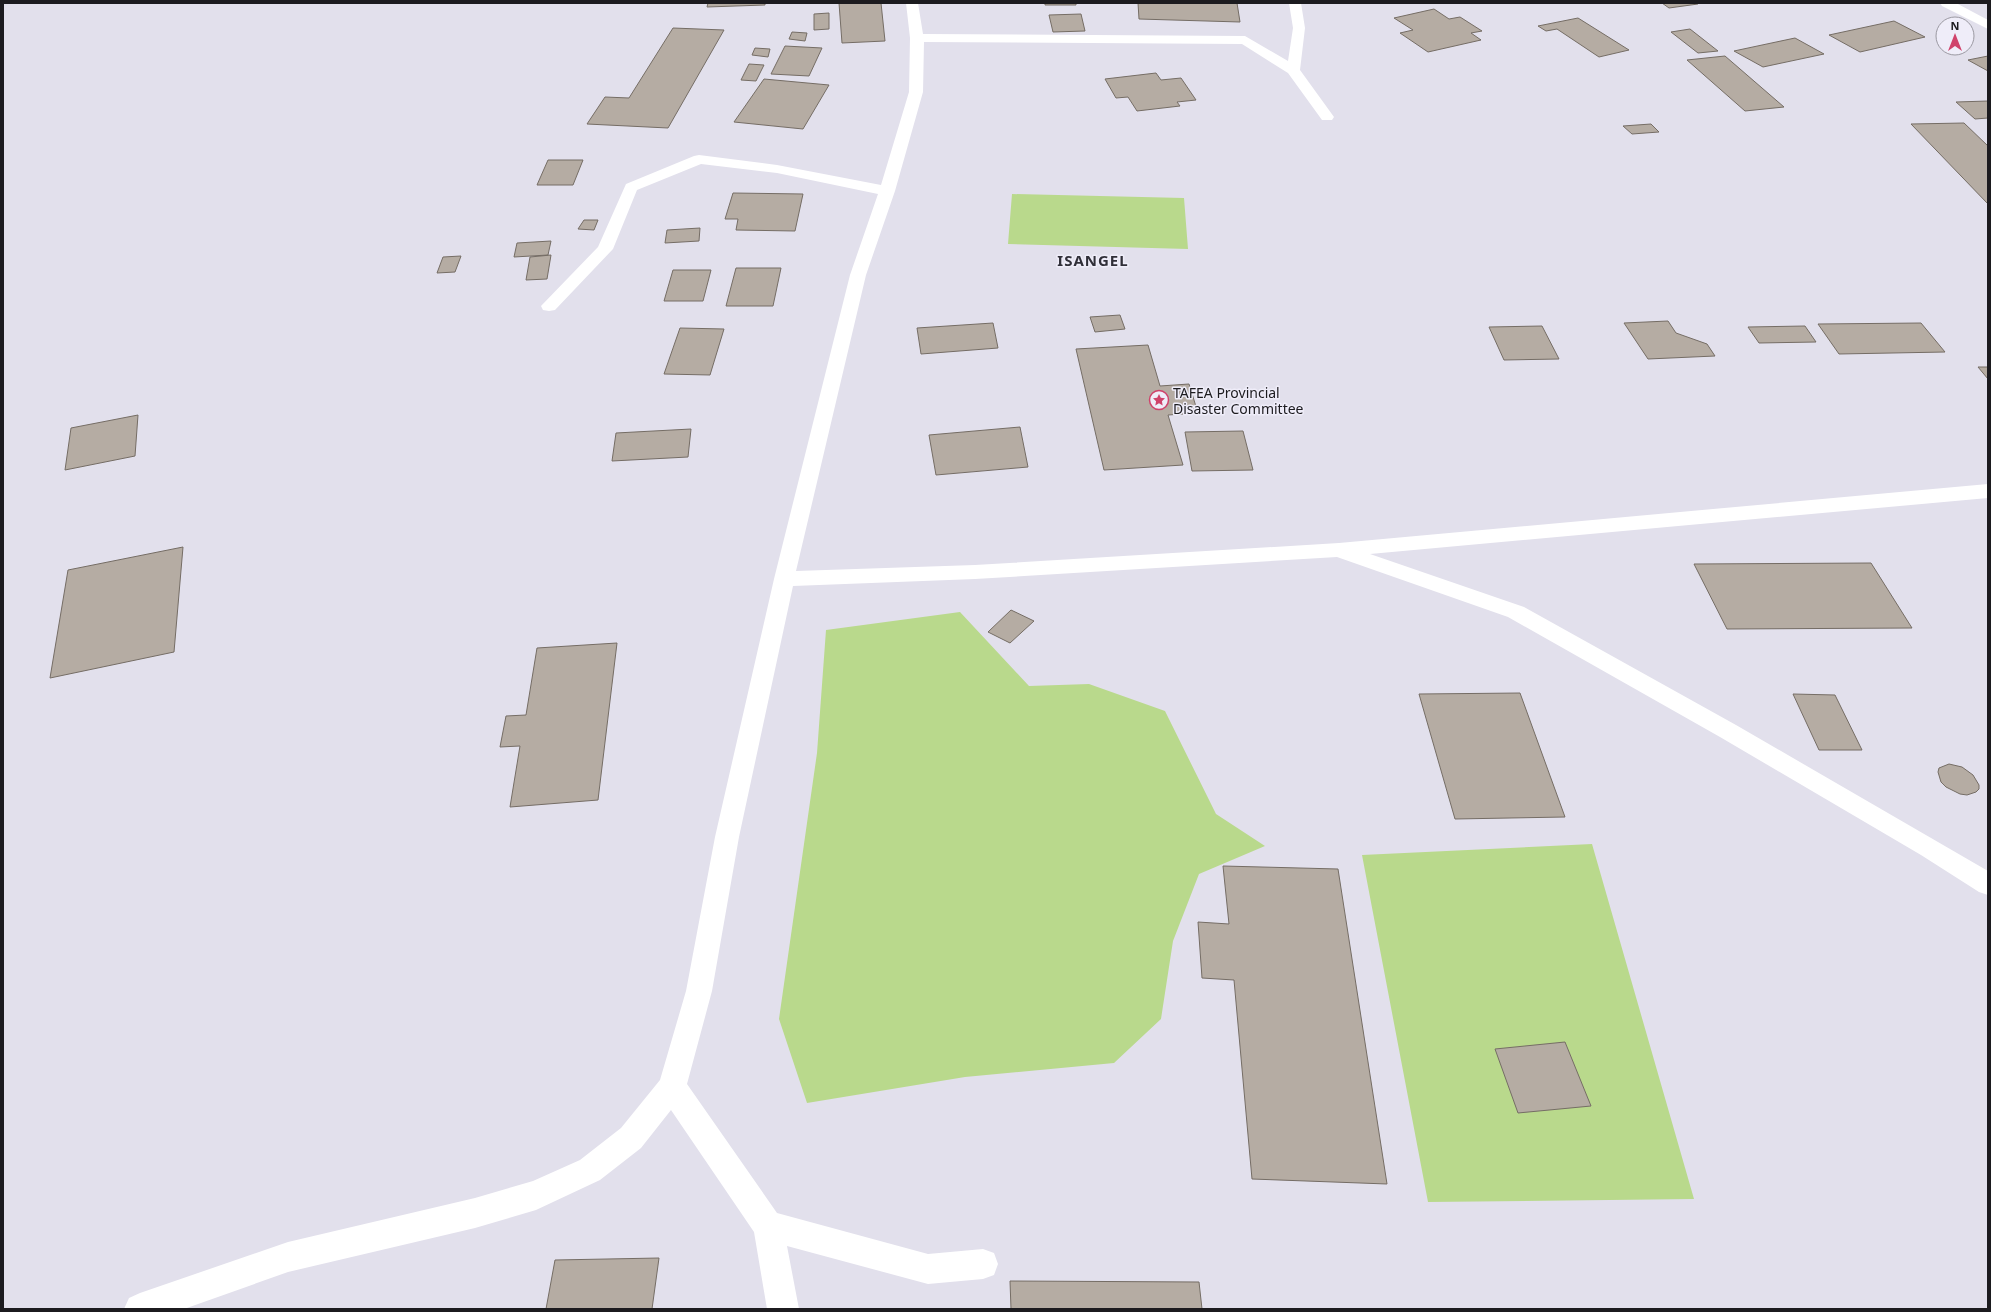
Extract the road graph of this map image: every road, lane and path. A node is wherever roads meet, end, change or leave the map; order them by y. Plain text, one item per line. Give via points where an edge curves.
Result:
1 (912, 3) edge
2 (1294, 3) edge
3 (1946, 3) edge
4 (1988, 25) edge
5 (917, 38) junction
6 (1293, 70) junction
7 (1327, 117) dead end
8 (887, 191) junction
9 (549, 306) dead end
10 (1988, 491) edge
11 (1338, 550) junction
12 (784, 578) junction
13 (1988, 884) edge
14 (672, 1087) junction
15 (768, 1226) junction
16 (983, 1264) dead end
17 (140, 1309) edge
18 (783, 1309) edge

1 - 5 street
2 - 6 street via 1299,28
3 - 4 street
5 - 6 street via 1245,40
5 - 8 street via 916,92
6 - 7 street
8 - 9 street via 777,169 699,159 631,187 605,249
8 - 12 street via 858,275
10 - 11 street
11 - 12 street via 975,572
11 - 13 street via 1516,612 1735,735
12 - 14 street via 727,838 699,991
14 - 15 street
14 - 17 street via 631,1138 590,1170 536,1195 475,1213 288,1257
15 - 16 street via 928,1269
15 - 18 street

